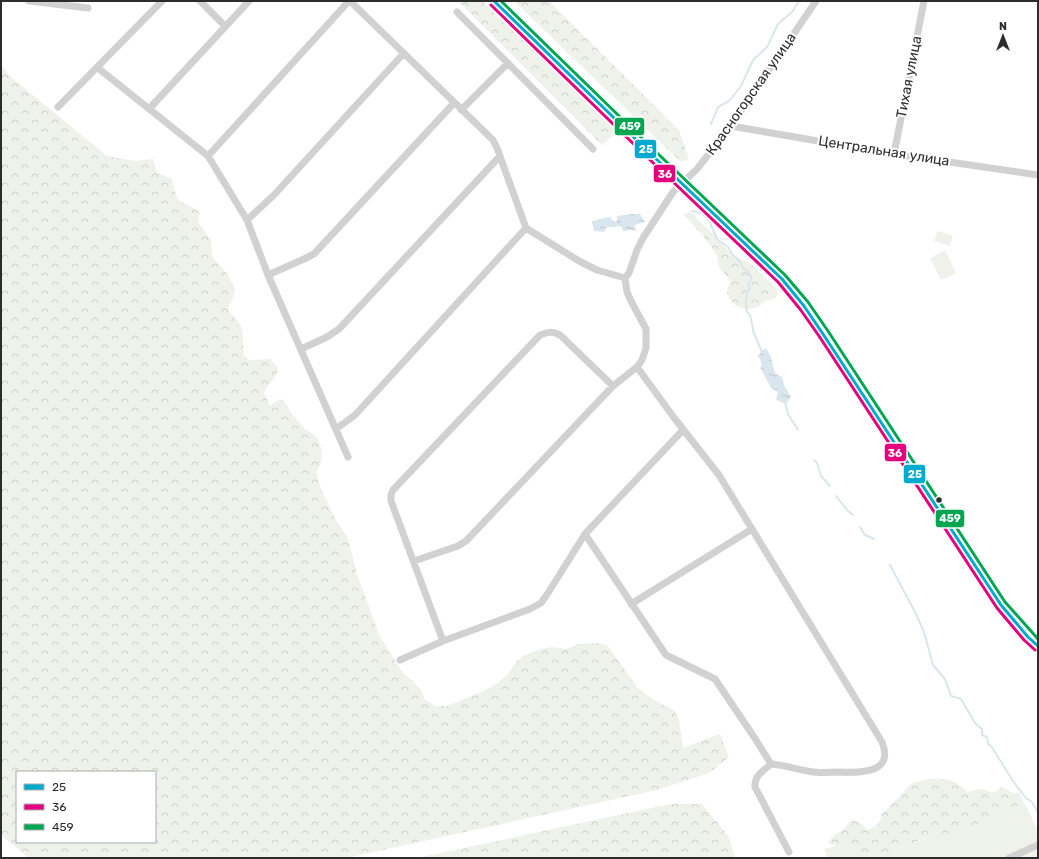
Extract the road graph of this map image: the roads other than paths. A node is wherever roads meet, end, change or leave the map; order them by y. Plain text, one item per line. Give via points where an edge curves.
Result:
1 (162, 1) edge
2 (200, 1) edge
3 (248, 1) edge
4 (350, 1) edge
5 (494, 1) edge
6 (816, 1) edge
7 (924, 1) edge
8 (29, 2) edge
9 (64, 3) edge
10 (88, 8) dead end
11 (457, 12) dead end
12 (225, 26) junction
13 (404, 53) junction
14 (508, 63) junction
15 (98, 68) junction
16 (454, 103) junction
17 (58, 108) dead end
18 (149, 109) junction
19 (461, 110) junction
20 (731, 126) junction
21 (593, 149) dead end
22 (894, 154) junction
23 (208, 156) junction
24 (500, 156) junction
25 (1038, 176) edge
26 (682, 183) junction
27 (248, 220) junction
28 (526, 228) junction
29 (268, 275) junction
30 (625, 278) junction
31 (301, 349) junction
32 (637, 367) junction
33 (613, 386) junction
34 (336, 429) junction
35 (684, 430) junction
36 (348, 457) dead end
37 (752, 529) junction
38 (585, 534) junction
39 (414, 561) junction
40 (631, 604) junction
41 (443, 642) junction
42 (1038, 646) edge
43 (400, 660) dead end
44 (771, 764) junction
45 (1038, 845) edge
46 (789, 852) dead end
47 (1008, 858) edge

1 - 15 street
2 - 12 street
3 - 12 street
4 - 13 street
4 - 23 street
5 - 26 main road
6 - 20 street, Красногорская улица
7 - 22 street, Тихая улица
8 - 9 street
9 - 10 street
11 - 14 street
12 - 18 street
13 - 16 street
13 - 27 street
14 - 19 street
14 - 21 street
15 - 17 street
15 - 18 street
16 - 19 street
16 - 29 street via 314,254
18 - 23 street
19 - 24 street via 493,140
20 - 22 street, Центральная улица
20 - 26 street, Красногорская улица via 697,169
22 - 25 street, Центральная улица
23 - 27 street
24 - 28 street
24 - 31 street via 339,329
26 - 30 street, Красногорская улица via 673,192 643,238
26 - 42 main road via 782,279 804,304 1001,605
27 - 29 street
28 - 30 street via 578,261 597,270
28 - 34 street via 355,415
29 - 31 street
30 - 32 street via 627,292 646,329 646,348
31 - 34 street
32 - 33 street
32 - 35 street
33 - 39 street via 466,541
33 - 39 street via 560,335 555,332 540,335 393,490 391,500
34 - 36 street
35 - 37 street via 719,475
35 - 38 street
37 - 40 street
37 - 44 street via 884,747 882,762 874,769 864,772 816,772
38 - 40 street
38 - 41 street via 541,603
39 - 41 street
40 - 44 street via 666,655 716,679
41 - 43 street
44 - 46 street via 757,776 754,781 755,787
45 - 47 street

